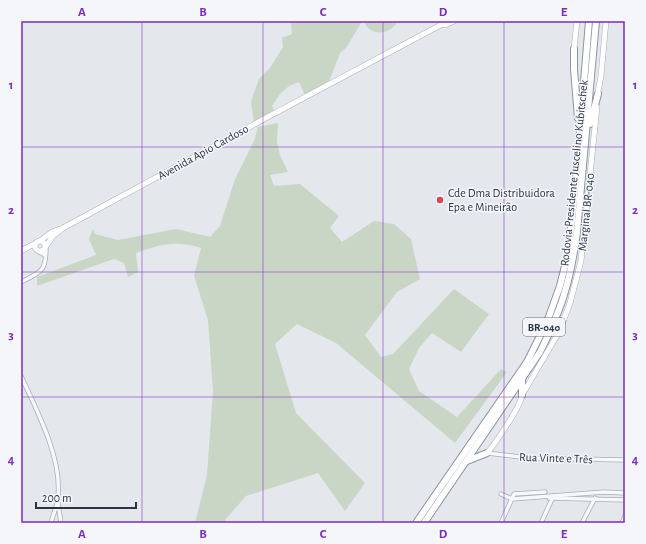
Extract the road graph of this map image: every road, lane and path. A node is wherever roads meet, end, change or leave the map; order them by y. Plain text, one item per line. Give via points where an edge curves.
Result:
1 (448, 21) edge
2 (454, 21) edge
3 (577, 21) edge
4 (589, 21) edge
5 (596, 21) edge
6 (606, 21) edge
7 (574, 49) joint
8 (343, 78) junction
9 (598, 94) junction
10 (580, 140) junction
11 (586, 144) junction
12 (63, 228) junction
13 (38, 242) junction
14 (46, 247) junction
15 (38, 251) junction
16 (45, 256) junction
17 (21, 282) edge
18 (21, 376) edge
19 (522, 380) junction
20 (522, 395) junction
21 (487, 453) junction
22 (625, 460) edge
23 (466, 461) junction
24 (545, 492) dead end
25 (625, 493) edge
26 (501, 494) dead end
27 (553, 497) junction
28 (595, 498) junction
29 (512, 499) junction
30 (625, 500) edge
31 (57, 502) junction
32 (625, 516) edge
33 (50, 523) edge
34 (61, 523) edge
35 (416, 523) edge
36 (424, 523) edge
37 (501, 523) edge
38 (541, 523) edge
39 (582, 523) edge
40 (622, 523) edge

1 - 8 street, Avenida Apio Cardoso
2 - 8 street, Avenida Apio Cardoso via 352,76
3 - 7 street
4 - 10 highway, Rodovia Presidente Juscelino Kubitschek / BR-040
5 - 11 highway, Rodovia Presidente Juscelino Kubitschek / BR-040
6 - 9 street, Marginal BR-040
7 - 10 highway
8 - 12 street, Avenida Apio Cardoso
9 - 11 highway
9 - 20 street, Marginal BR-040 via 581,261 559,332
10 - 35 highway, Rodovia Presidente Juscelino Kubitschek / BR-040 via 569,250 552,310 534,350 521,371
11 - 19 highway, Rodovia Presidente Juscelino Kubitschek / BR-040 via 578,232 564,298 540,352
12 - 13 street, Avenida Apio Cardoso
12 - 14 street, Avenida Apio Cardoso via 53,236
13 - 14 street via 44,242
13 - 15 street via 35,247
13 - 15 street, Avenida Apio Cardoso via 21,251
14 - 15 street via 43,251
14 - 16 street
15 - 16 street
16 - 17 street via 42,270
18 - 31 street via 52,448 59,485
19 - 20 highway
19 - 23 highway, Rodovia Presidente Juscelino Kubitschek / BR-040
20 - 21 street, Marginal BR-040 via 516,409
21 - 22 street, Rua Vinte e Três via 529,458
21 - 23 highway
23 - 36 highway, Rodovia Presidente Juscelino Kubitschek / BR-040
24 - 29 street via 514,494
25 - 27 street via 604,492
26 - 29 street
27 - 28 street
27 - 29 street
27 - 38 street
28 - 30 street
28 - 39 street
29 - 37 street
31 - 33 street
31 - 34 street
32 - 40 street

